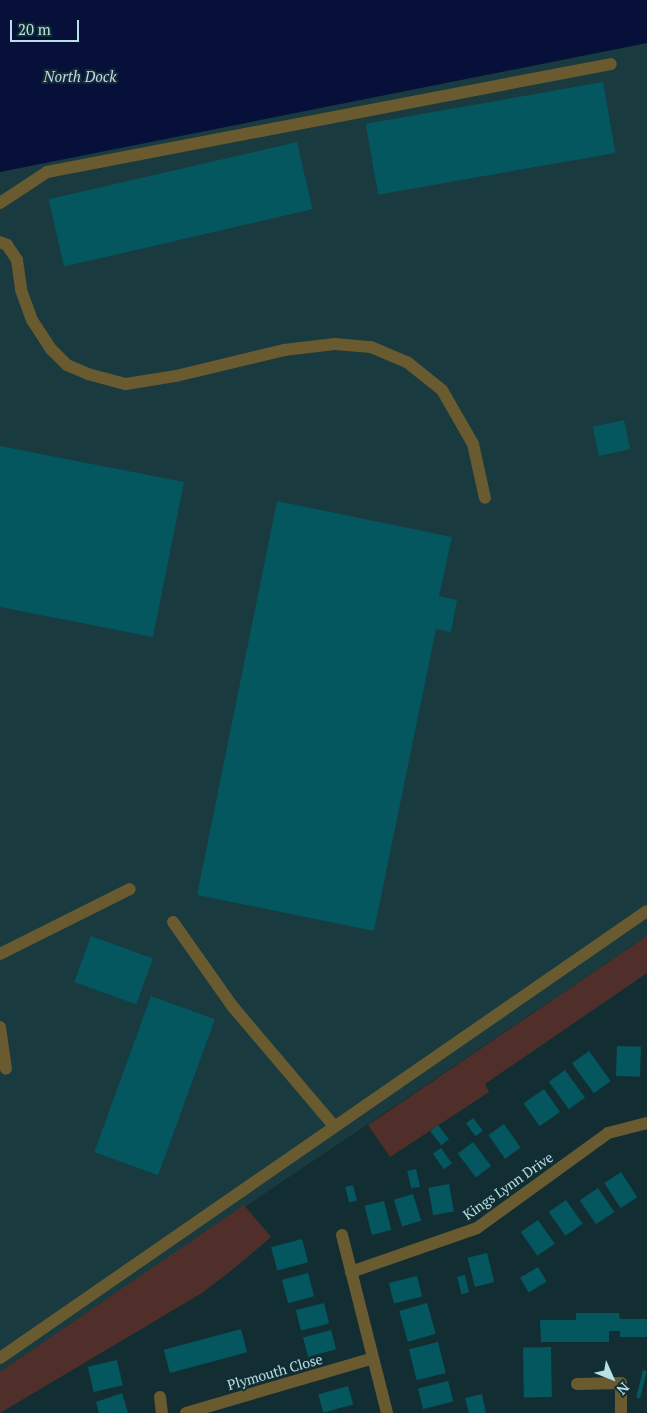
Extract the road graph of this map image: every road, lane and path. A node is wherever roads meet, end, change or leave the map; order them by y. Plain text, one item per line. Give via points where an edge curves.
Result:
1 (611, 64) dead end
2 (0, 203) edge
3 (0, 242) edge
4 (484, 498) dead end
5 (130, 889) dead end
6 (647, 911) edge
7 (173, 922) dead end
8 (0, 954) edge
9 (0, 1027) edge
10 (6, 1069) dead end
11 (647, 1123) edge
12 (333, 1125) junction
13 (342, 1234) dead end
14 (351, 1272) junction
15 (0, 1358) edge
16 (371, 1359) junction
17 (577, 1384) dead end
18 (160, 1397) dead end
19 (162, 1413) edge
20 (186, 1413) edge
21 (387, 1413) edge
22 (621, 1413) edge

1 - 2 street via 46,172
3 - 4 street via 7,245 17,260 21,290 32,320 50,349 67,365 88,374 126,384 176,376 284,350 335,344 371,347 407,362 442,390 473,444
5 - 8 street
6 - 12 street
7 - 12 street via 233,1007
9 - 10 street
11 - 14 street, Kings Lynn Drive via 608,1133 477,1228
12 - 15 street
13 - 14 street
14 - 16 street
16 - 20 street, Plymouth Close
16 - 21 street
17 - 22 street via 621,1384
18 - 19 street

